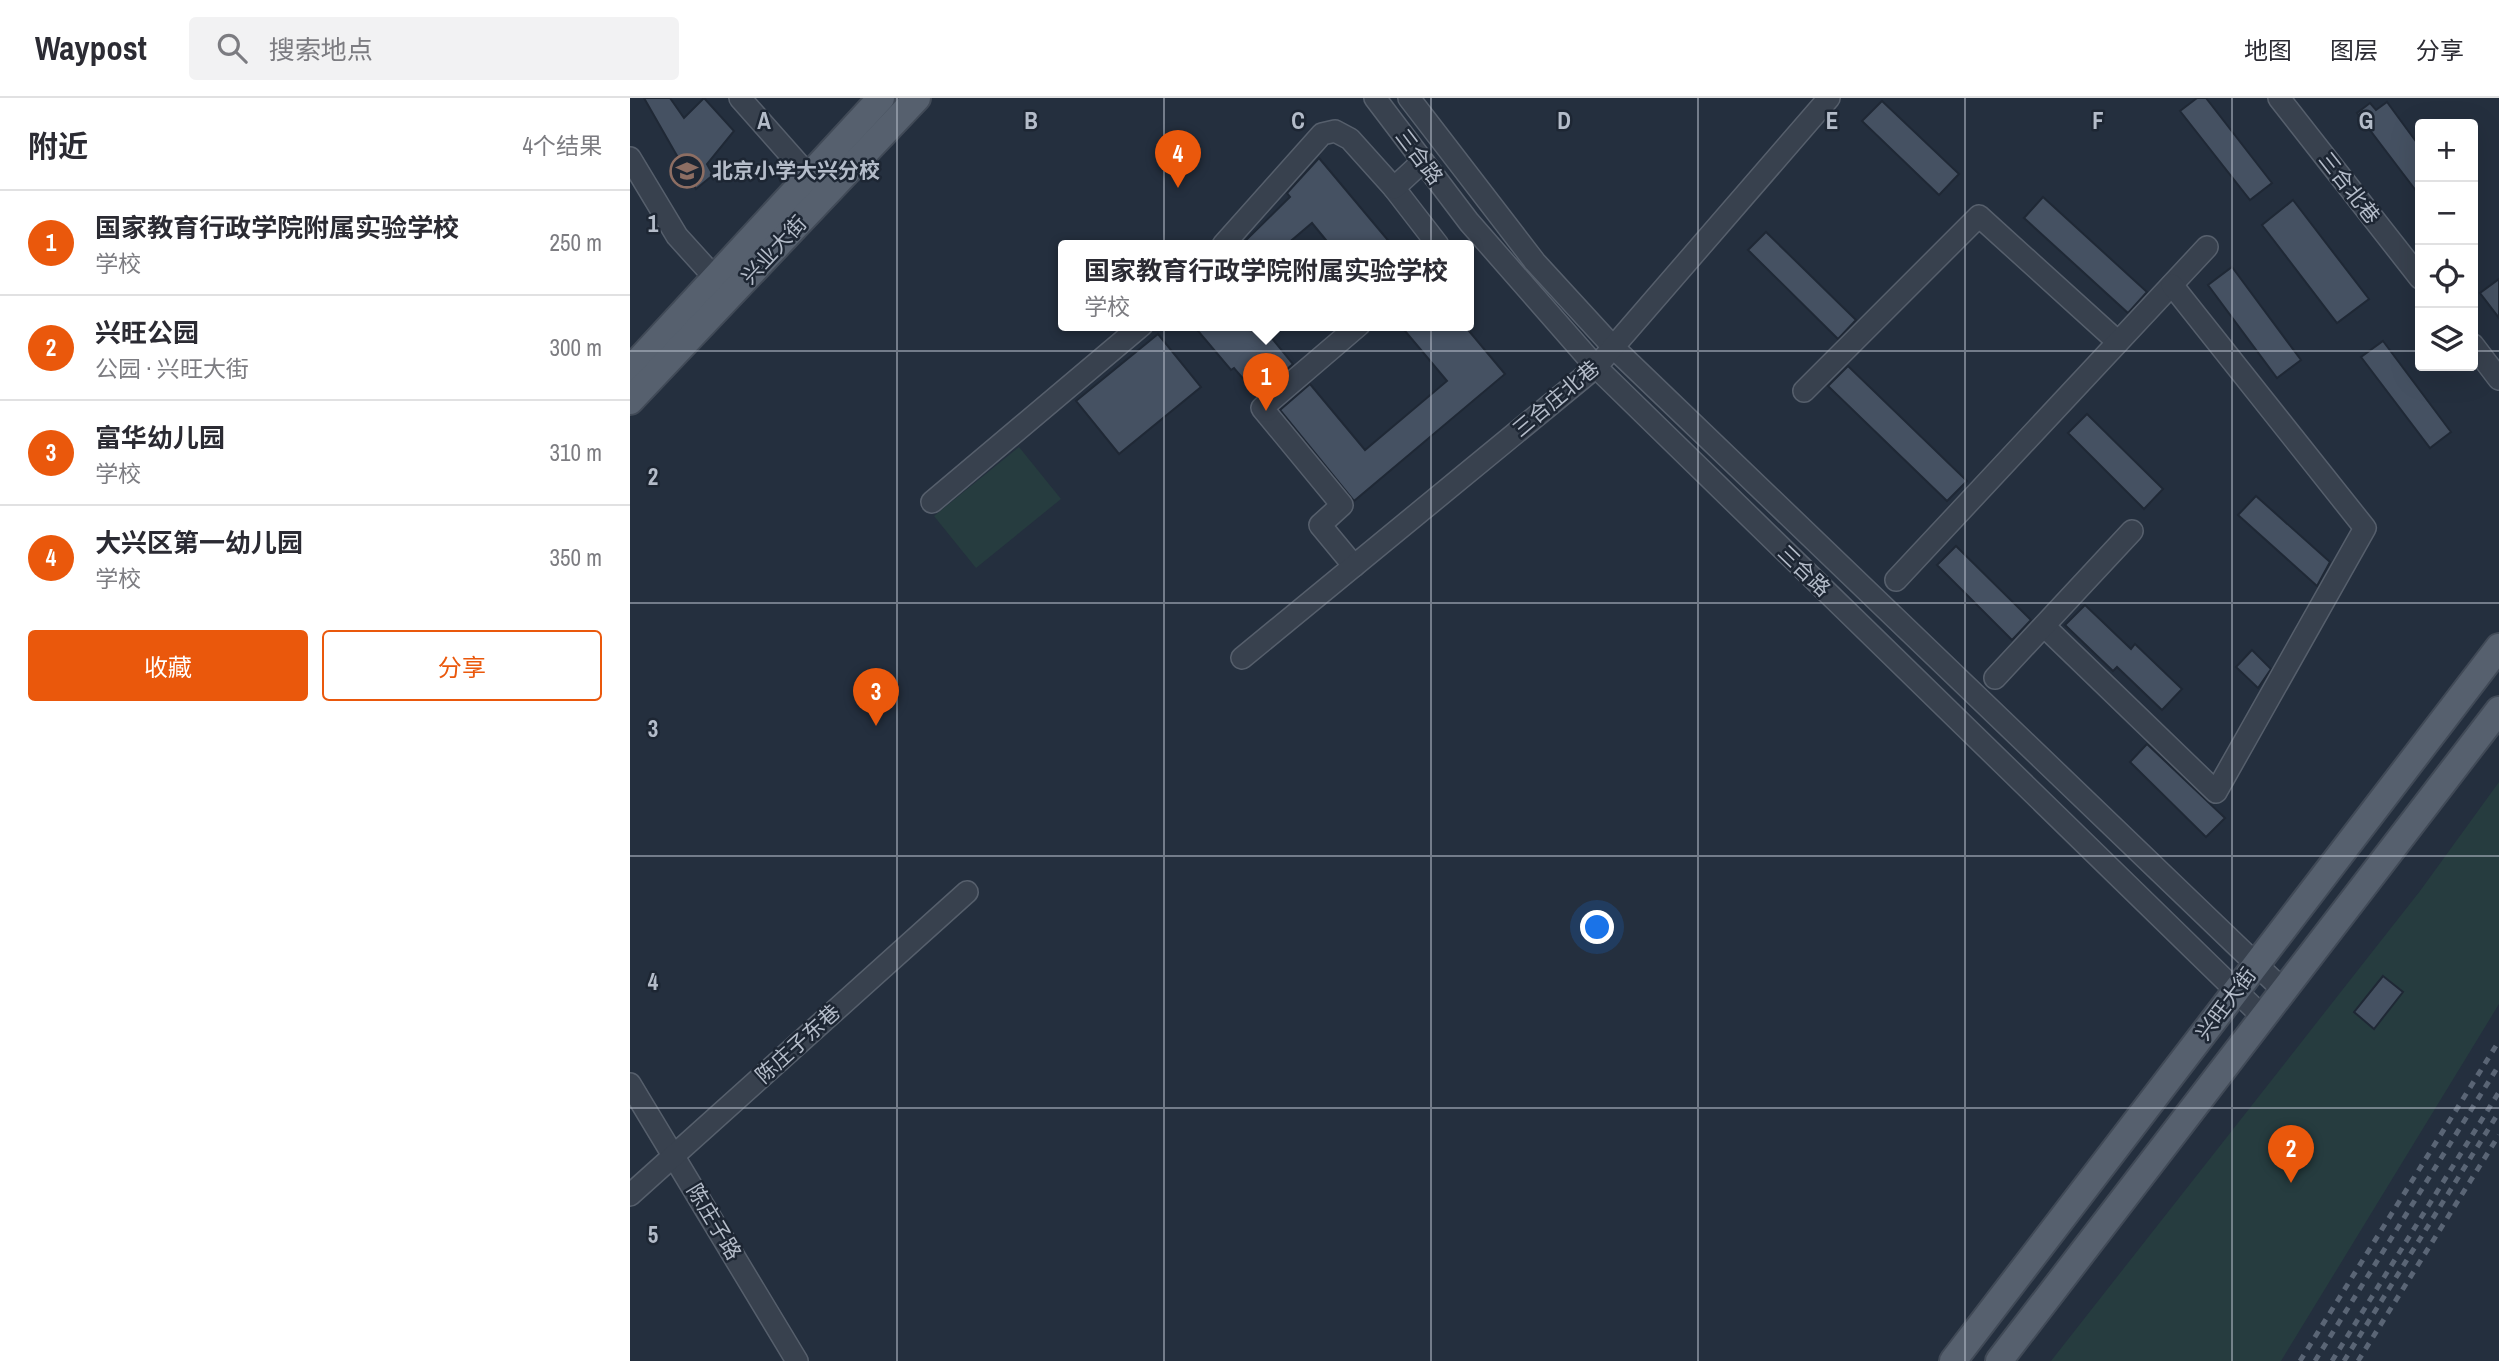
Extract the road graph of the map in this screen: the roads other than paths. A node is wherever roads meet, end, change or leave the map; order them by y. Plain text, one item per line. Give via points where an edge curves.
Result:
1 (740, 98) edge
2 (881, 98) edge
3 (917, 98) edge
4 (1376, 98) edge
5 (1409, 98) edge
6 (1829, 98) edge
7 (2278, 98) edge
8 (630, 158) edge
9 (1422, 162) junction
10 (809, 176) junction
11 (1394, 188) junction
12 (1227, 240) edge
13 (1434, 240) edge
14 (2207, 247) dead end
15 (2415, 272) edge
16 (715, 278) junction
17 (2172, 285) junction
18 (1135, 331) edge
19 (1352, 331) edge
20 (2118, 342) junction
21 (1614, 348) junction
22 (2478, 352) edge
23 (1595, 368) junction
24 (630, 370) edge
25 (2499, 379) edge
26 (1804, 391) dead end
27 (630, 401) edge
28 (932, 502) dead end
29 (2132, 531) dead end
30 (1354, 566) junction
31 (1896, 580) dead end
32 (2044, 626) junction
33 (2499, 647) edge
34 (1242, 658) dead end
35 (1995, 678) dead end
36 (2499, 710) edge
37 (967, 892) dead end
38 (2256, 965) junction
39 (2283, 990) junction
40 (2235, 992) junction
41 (2263, 1017) junction
42 (630, 1084) edge
43 (673, 1154) junction
44 (630, 1195) edge
45 (797, 1361) edge
46 (1953, 1361) edge
47 (1998, 1361) edge

1 - 10 street
2 - 10 main road, 兴业大街
3 - 27 main road, 兴业大街
4 - 9 street, 三合路
5 - 21 street, 三合路 via 1535,262
6 - 21 street, 三合庄北巷
7 - 15 street, 三合北巷
8 - 16 street via 677,236
9 - 11 street
9 - 23 street, 三合路
10 - 16 main road, 兴业大街
11 - 12 street via 1350,139 1335,131 1322,134
11 - 13 street
14 - 17 street
16 - 24 main road, 兴业大街
17 - 20 street
17 - 32 street via 2365,528 2216,792
18 - 28 street
19 - 30 street via 1262,408 1342,505 1320,525
20 - 26 street via 1979,216
20 - 31 street
21 - 23 street, 三合庄北巷
21 - 38 street, 三合路
22 - 25 street
23 - 30 street, 三合庄北巷
23 - 40 street, 三合路
29 - 32 street
30 - 34 street, 三合庄北巷
32 - 35 street
33 - 38 main road, 兴旺大街
36 - 39 main road, 兴旺大街
37 - 43 street, 陈庄子东巷
38 - 39 street, 三合路
38 - 40 main road, 兴旺大街
39 - 41 main road, 兴旺大街
40 - 41 street, 三合路
40 - 46 main road, 兴旺大街
41 - 47 main road, 兴旺大街
42 - 43 street, 陈庄子路
43 - 44 street, 陈庄子东巷
43 - 45 street, 陈庄子路

